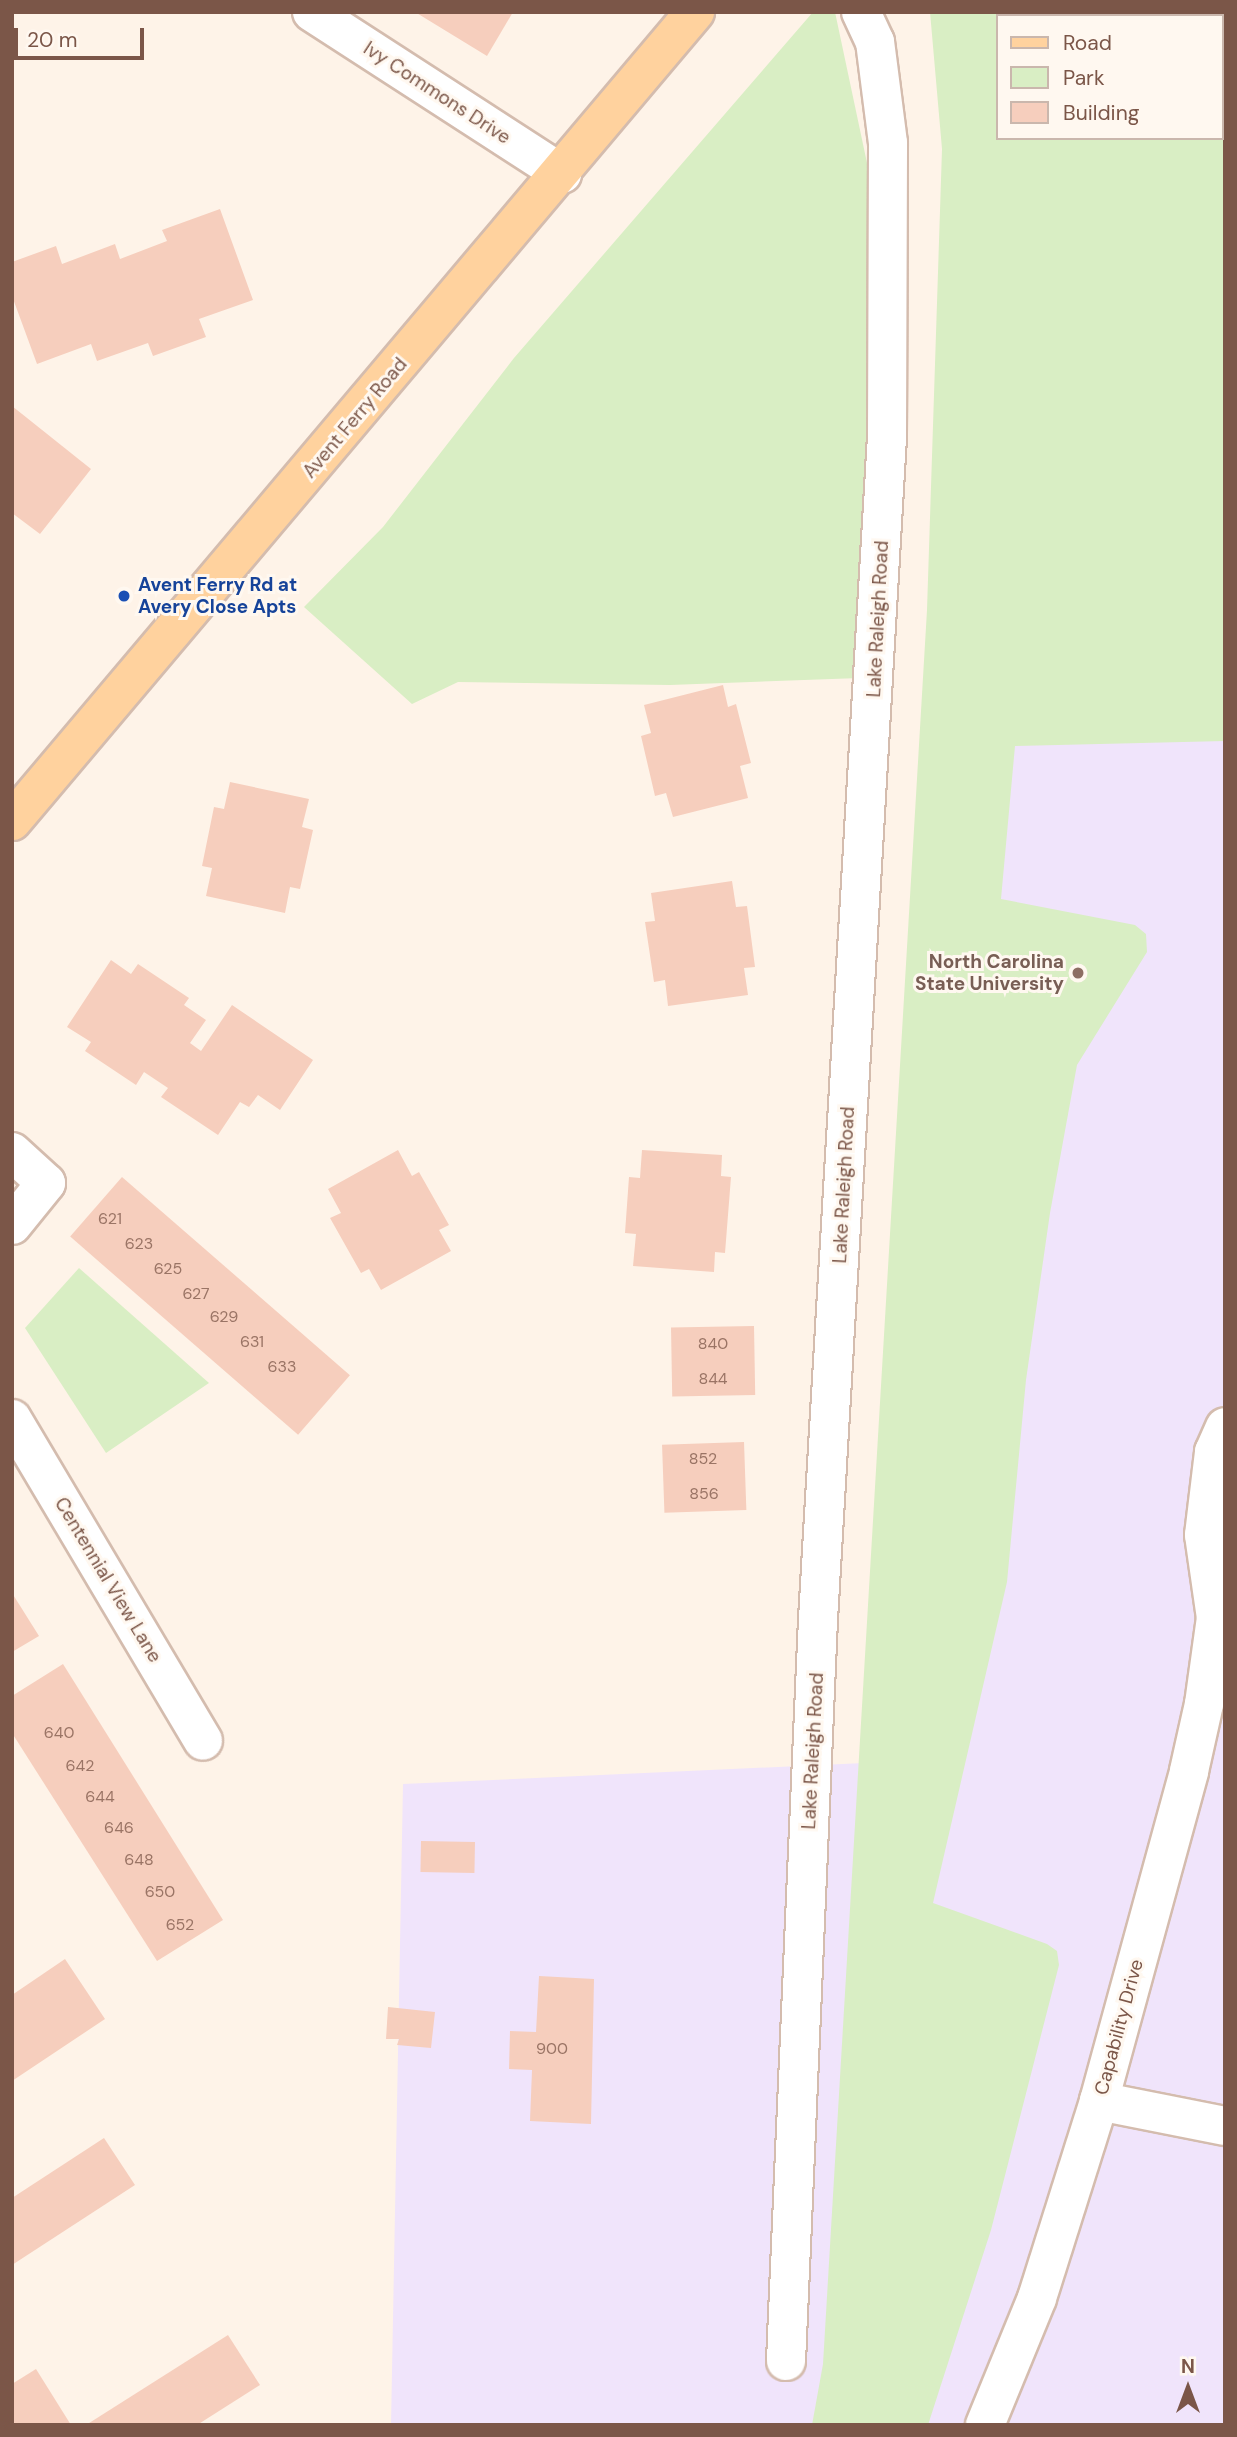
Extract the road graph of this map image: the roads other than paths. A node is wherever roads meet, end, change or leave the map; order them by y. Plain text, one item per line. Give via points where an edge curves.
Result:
1 (312, 12) edge
2 (695, 12) edge
3 (861, 12) edge
4 (562, 174) junction
5 (12, 821) edge
6 (12, 1153) edge
7 (12, 1225) edge
8 (12, 1419) edge
9 (1225, 1427) edge
10 (1220, 1608) edge
11 (203, 1741) dead end
12 (1099, 2101) junction
13 (1225, 2126) edge
14 (786, 2361) dead end
15 (985, 2425) edge

1 - 4 street, Ivy Commons Drive
2 - 4 main road, Avent Ferry Road
3 - 14 street, Lake Raleigh Road via 875,42 888,143 887,436 818,1619
4 - 5 main road, Avent Ferry Road
6 - 7 street via 46,1183
8 - 11 street, Centennial View Lane
9 - 10 street, Capability Drive via 1214,1452 1204,1535
10 - 12 street, Capability Drive via 1189,1771
12 - 13 street
12 - 15 street, Capability Drive via 1037,2298

